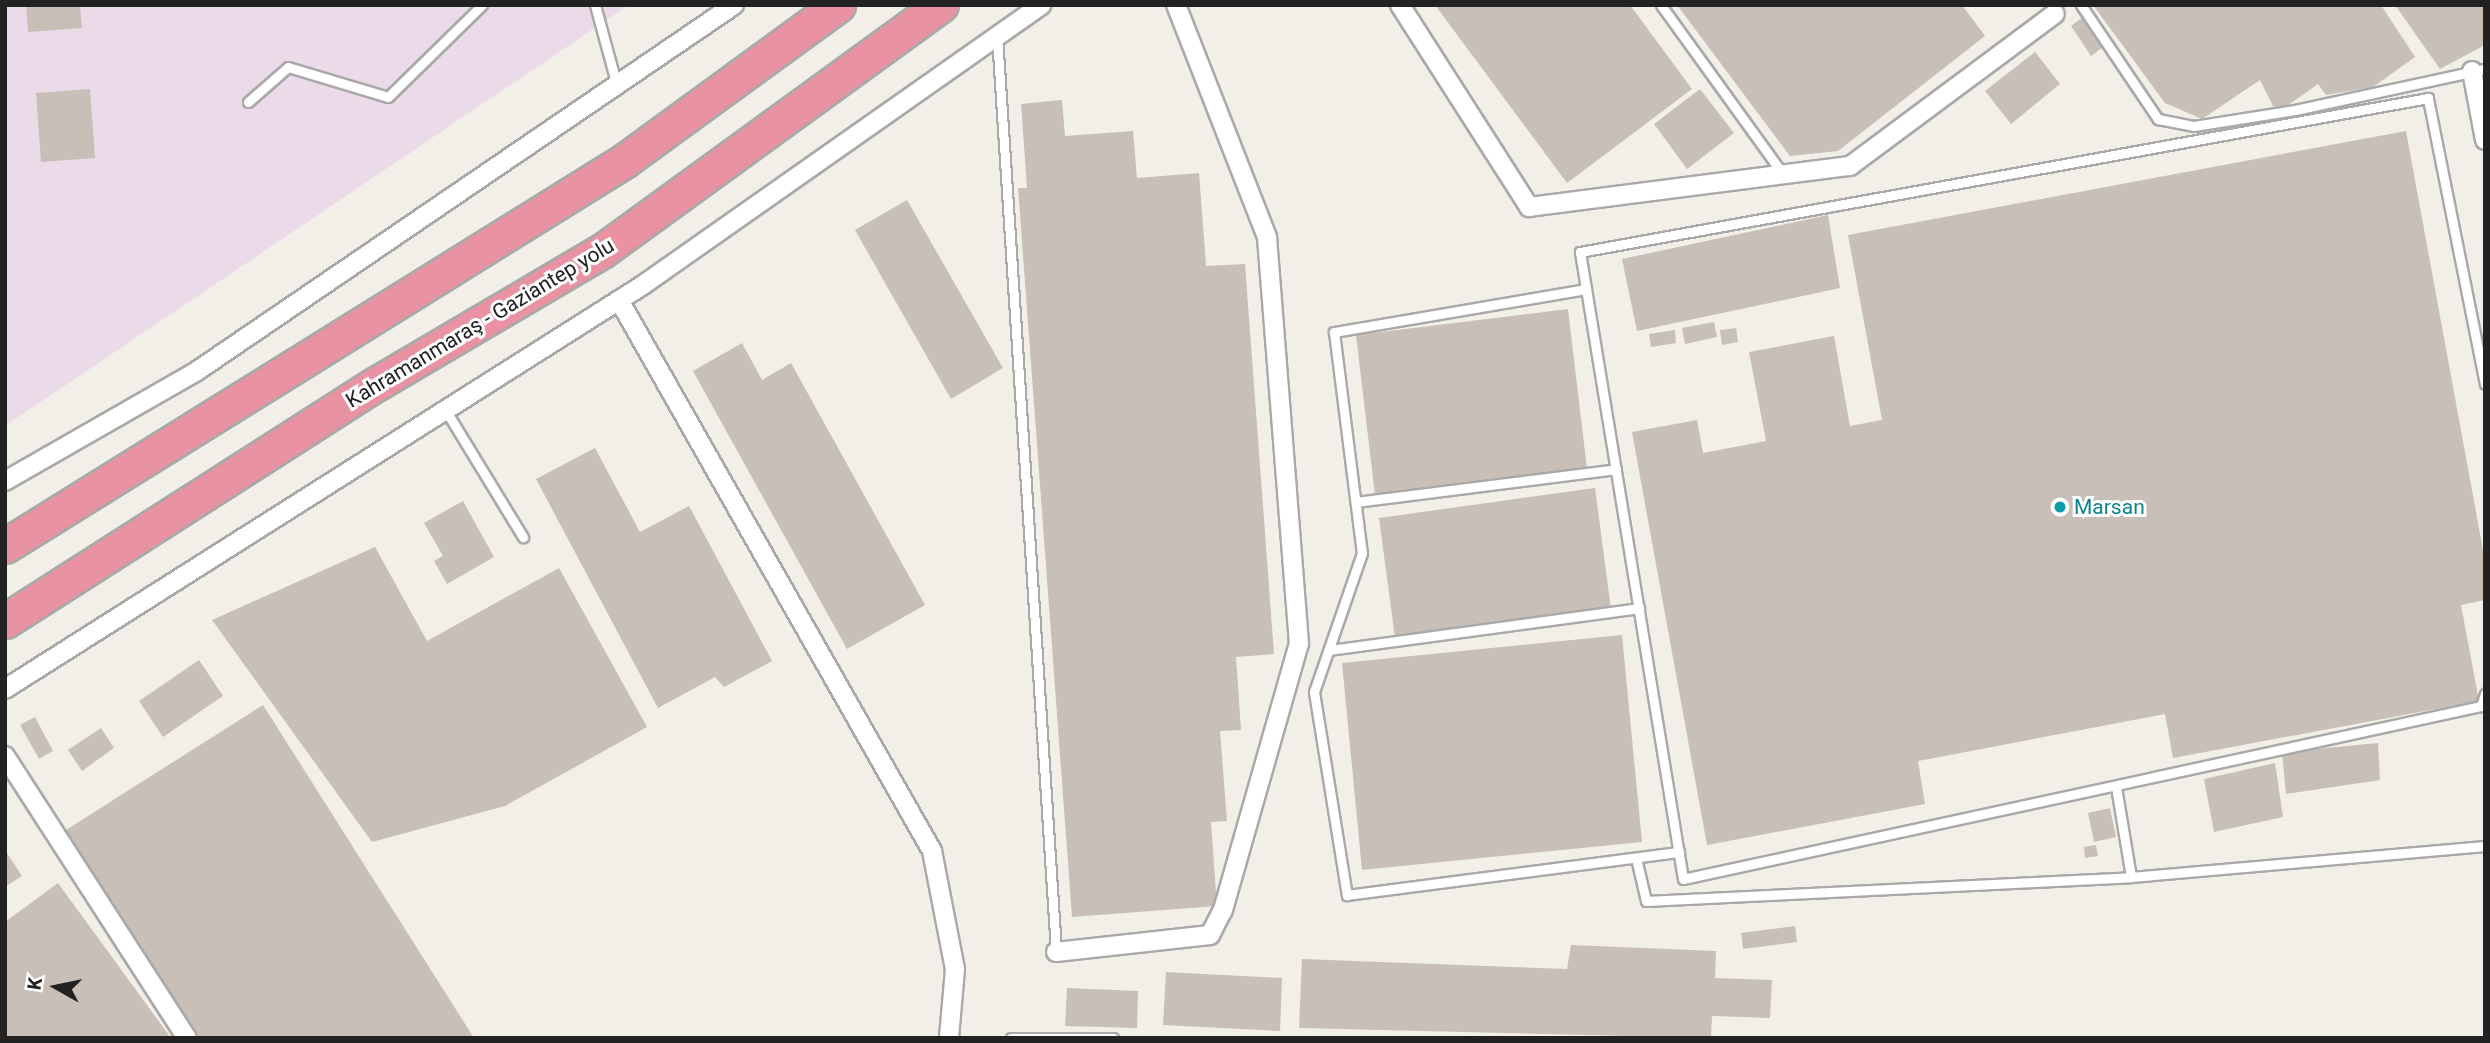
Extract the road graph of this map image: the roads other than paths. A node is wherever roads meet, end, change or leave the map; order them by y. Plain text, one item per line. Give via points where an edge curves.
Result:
1 (482, 5) edge
2 (595, 5) edge
3 (734, 5) edge
4 (838, 5) edge
5 (941, 5) edge
6 (1042, 5) edge
7 (1176, 5) edge
8 (1401, 5) edge
9 (1661, 5) edge
10 (2081, 5) edge
11 (2052, 9) edge
12 (997, 36) junction
13 (2478, 70) edge
14 (618, 87) junction
15 (248, 102) dead end
16 (2485, 140) edge
17 (1783, 174) junction
18 (1586, 289) junction
19 (619, 300) junction
20 (2485, 384) edge
21 (446, 411) junction
22 (1616, 469) junction
23 (5, 481) edge
24 (1356, 502) junction
25 (523, 537) dead end
26 (5, 546) edge
27 (1639, 608) junction
28 (5, 621) edge
29 (1329, 650) junction
30 (5, 689) edge
31 (2485, 694) edge
32 (5, 756) edge
33 (2116, 787) junction
34 (2485, 846) edge
35 (1679, 852) junction
36 (1636, 858) junction
37 (2132, 877) junction
38 (1056, 952) joint
39 (187, 1038) edge
40 (949, 1038) edge
41 (1011, 1038) edge
42 (1113, 1038) edge

1 - 15 lane via 388,97 288,67
2 - 14 lane
3 - 14 street
4 - 26 highway via 624,161
5 - 28 highway, Kahramanmaraş - Gaziantep yolu via 602,251 376,384
6 - 12 street
7 - 38 street via 1266,237 1299,644 1223,910 1210,935
8 - 17 street via 1529,207
9 - 17 lane
10 - 13 lane via 2158,119 2194,126 2295,110
11 - 17 street via 1850,166
12 - 19 street
12 - 38 lane
13 - 16 street
14 - 23 street via 197,371
18 - 20 lane via 1580,252 2428,98
18 - 22 lane
18 - 24 lane via 1334,332
19 - 21 street
19 - 40 street via 933,852 955,969
21 - 25 lane
21 - 30 street
22 - 24 lane
22 - 27 lane
24 - 29 lane via 1362,553
27 - 29 lane
27 - 35 lane
29 - 36 lane via 1314,692 1347,895
31 - 33 lane via 2482,706 2264,750
32 - 39 street
33 - 35 lane via 1683,879
33 - 37 lane
34 - 37 lane
35 - 36 lane
36 - 37 lane via 1646,901
41 - 42 lane

